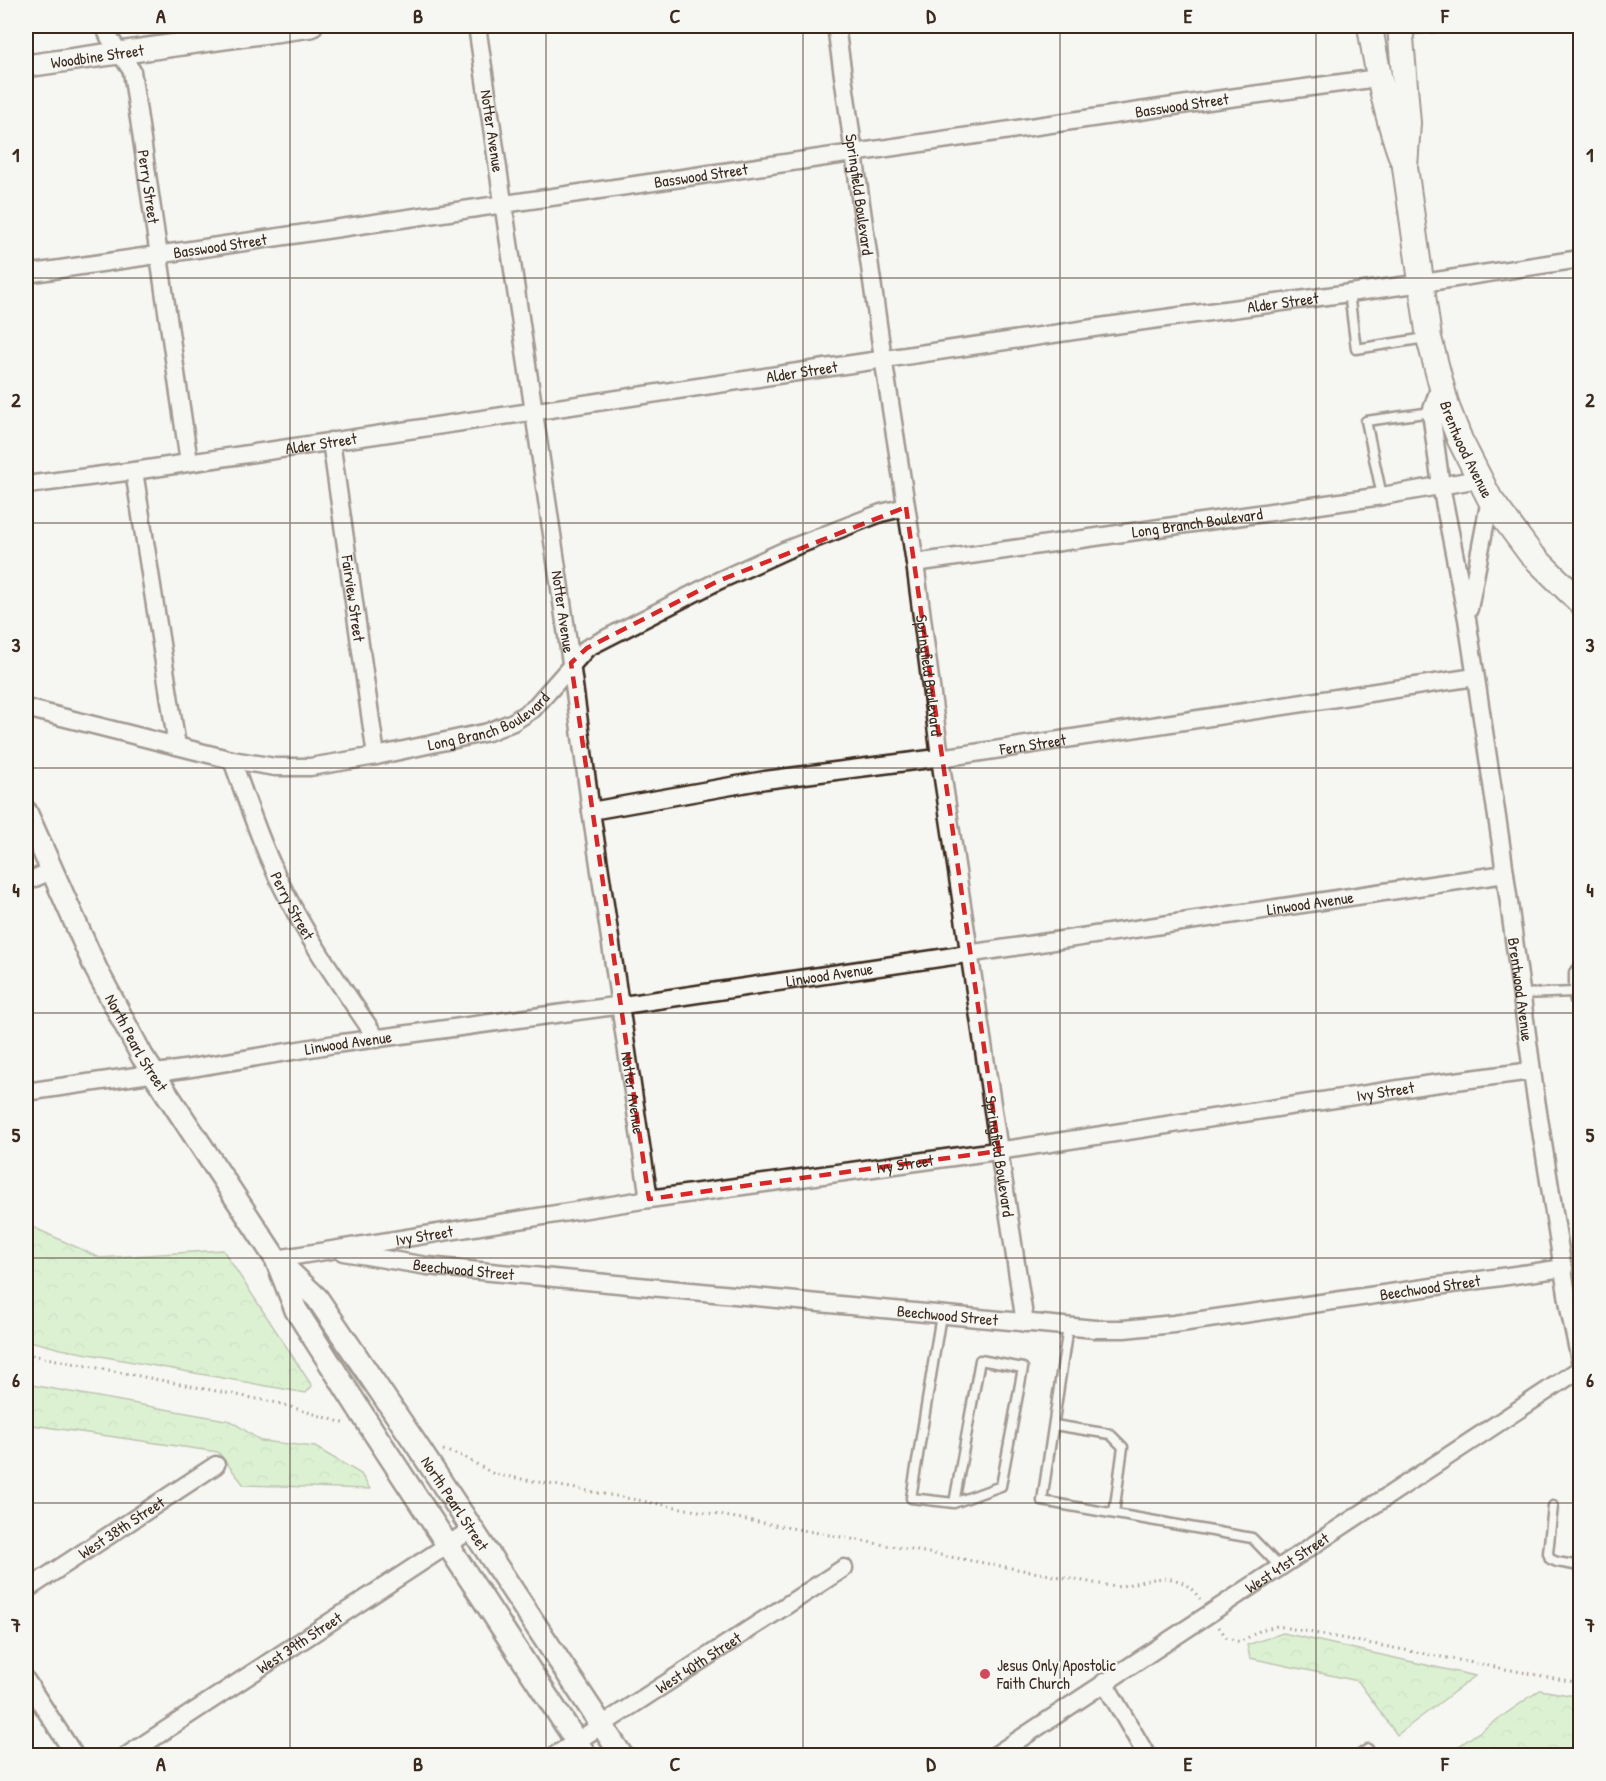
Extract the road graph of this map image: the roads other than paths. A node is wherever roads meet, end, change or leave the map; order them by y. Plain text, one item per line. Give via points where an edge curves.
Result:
1 (104, 26) edge
2 (311, 26) edge
3 (477, 26) edge
4 (836, 26) edge
5 (1370, 26) edge
6 (1443, 26) edge
7 (1398, 27) edge
8 (265, 29) edge
9 (120, 52) junction
10 (26, 66) edge
11 (1378, 78) junction
12 (854, 153) junction
13 (1405, 167) junction
14 (504, 205) junction
15 (159, 254) junction
16 (1581, 259) edge
17 (26, 274) edge
18 (1423, 283) junction
19 (1349, 293) junction
20 (1430, 338) junction
21 (884, 361) junction
22 (1439, 402) junction
23 (533, 411) junction
24 (331, 441) junction
25 (189, 462) junction
26 (134, 471) junction
27 (26, 485) edge
28 (1441, 486) junction
29 (1484, 490) junction
30 (1382, 496) junction
31 (906, 507) junction
32 (915, 563) junction
33 (1581, 602) edge
34 (1467, 619) junction
35 (571, 663) junction
36 (1475, 677) junction
37 (26, 708) edge
38 (177, 746) junction
39 (376, 756) junction
40 (940, 759) junction
41 (232, 760) junction
42 (591, 811) junction
43 (26, 812) edge
44 (51, 871) junction
45 (1505, 874) junction
46 (26, 882) edge
47 (969, 954) junction
48 (1581, 967) edge
49 (1574, 992) junction
50 (1522, 994) junction
51 (621, 1006) junction
52 (1581, 1008) edge
53 (377, 1039) junction
54 (1532, 1071) junction
55 (153, 1072) junction
56 (26, 1092) edge
57 (999, 1151) junction
58 (649, 1199) junction
59 (330, 1250) junction
60 (276, 1259) junction
61 (1564, 1268) junction
62 (941, 1315) junction
63 (1025, 1323) junction
64 (1068, 1327) junction
65 (1581, 1360) edge
66 (1581, 1369) edge
67 (1054, 1425) junction
68 (216, 1465) dead end
69 (954, 1503) junction
70 (1553, 1506) dead end
71 (1114, 1513) junction
72 (472, 1529) junction
73 (447, 1545) junction
74 (1581, 1566) edge
75 (1280, 1567) junction
76 (844, 1568) dead end
77 (26, 1590) edge
78 (26, 1680) edge
79 (1104, 1682) junction
80 (602, 1725) junction
81 (581, 1748) edge
82 (1368, 1749) dead end
83 (75, 1755) edge
84 (126, 1755) edge
85 (554, 1755) edge
86 (622, 1755) edge
87 (994, 1755) edge
88 (1147, 1755) edge
89 (1358, 1755) edge

1 - 9 street, Perry Street
2 - 8 street, Woodbine Street
3 - 14 street, Notter Avenue
4 - 12 street, Springfield Boulevard
5 - 11 main road, Brentwood Avenue
6 - 7 lane
7 - 13 main road, Brentwood Avenue via 1408,123
8 - 9 street, Woodbine Street
9 - 10 street, Woodbine Street
9 - 15 street, Perry Street via 132,71
11 - 12 street, Basswood Street
11 - 13 main road, Brentwood Avenue
12 - 14 street, Basswood Street
12 - 21 street, Springfield Boulevard
13 - 18 main road, Brentwood Avenue
14 - 15 street, Basswood Street
14 - 23 street, Notter Avenue
15 - 17 street, Basswood Street
15 - 25 street, Perry Street
16 - 18 street, Alder Street
18 - 19 street, Alder Street
18 - 20 main road, Brentwood Avenue
19 - 20 lane via 1356,349
19 - 21 street, Alder Street
20 - 22 main road, Brentwood Avenue
21 - 23 street, Alder Street
21 - 31 street, Springfield Boulevard
22 - 28 street, Brentwood Avenue
22 - 29 main road, Brentwood Avenue
22 - 30 lane via 1366,421
23 - 24 street, Alder Street
23 - 35 street, Notter Avenue
24 - 25 street, Alder Street
24 - 39 street, Fairview Street
25 - 26 street, Alder Street
26 - 27 street, Alder Street
26 - 38 street
28 - 29 street, Long Branch Boulevard
28 - 30 street, Long Branch Boulevard
28 - 34 street, Brentwood Avenue
29 - 33 main road via 1530,553
29 - 34 street, Brentwood Avenue
30 - 32 street, Long Branch Boulevard
31 - 32 street, Springfield Boulevard
31 - 35 street, Long Branch Boulevard via 797,546 718,581 588,648
32 - 40 street, Springfield Boulevard
34 - 36 street, Brentwood Avenue
35 - 39 street, Long Branch Boulevard via 532,709 513,722 488,732
35 - 42 street, Notter Avenue
36 - 40 street, Fern Street
36 - 45 street, Brentwood Avenue
37 - 38 street, Long Branch Boulevard
38 - 41 street, Long Branch Boulevard
39 - 41 street, Long Branch Boulevard via 310,767 275,767
40 - 42 street, Fern Street via 765,780
40 - 47 street, Springfield Boulevard
41 - 53 street, Perry Street via 288,899
42 - 51 street, Notter Avenue
43 - 44 street, North Pearl Street
44 - 46 street
44 - 55 street, North Pearl Street via 96,969
45 - 47 street, Linwood Avenue
45 - 50 street, Brentwood Avenue
47 - 51 street, Linwood Avenue
47 - 57 street, Springfield Boulevard
48 - 49 lane via 1574,972
49 - 50 lane
49 - 52 lane
50 - 54 street, Brentwood Avenue
51 - 53 street, Linwood Avenue
51 - 58 street, Notter Avenue
53 - 55 street, Linwood Avenue
54 - 57 street, Ivy Street
54 - 61 street, Brentwood Avenue
55 - 56 street, Linwood Avenue
55 - 60 street, North Pearl Street
57 - 58 street, Ivy Street
57 - 63 street, Springfield Boulevard
58 - 59 street, Ivy Street
59 - 60 street, Ivy Street
59 - 62 street, Beechwood Street via 427,1266
60 - 72 street, North Pearl Street via 316,1298
60 - 73 street, North Pearl Street via 296,1310
61 - 64 street, Beechwood Street via 1174,1324 1124,1329
61 - 65 street, Brentwood Avenue
62 - 63 street, Beechwood Street
62 - 69 lane via 911,1498
63 - 64 street, Beechwood Street
64 - 67 lane
66 - 75 street, West 41st Street
67 - 71 lane via 1110,1434 1123,1447
67 - 71 lane via 1042,1501
68 - 77 street, West 38th Street
69 - 69 lane via 980,1360 1023,1368 1001,1486
70 - 74 lane via 1550,1559
71 - 75 lane via 1252,1538
72 - 73 street, West 39th Street
72 - 80 street, North Pearl Street
73 - 81 street, North Pearl Street
73 - 84 street, West 39th Street
75 - 79 street, West 41st Street
76 - 80 street, West 40th Street
78 - 83 street
79 - 87 street, West 41st Street
79 - 88 street
80 - 81 street, West 40th Street
80 - 86 street, North Pearl Street
81 - 85 street, West 40th Street
82 - 89 lane

